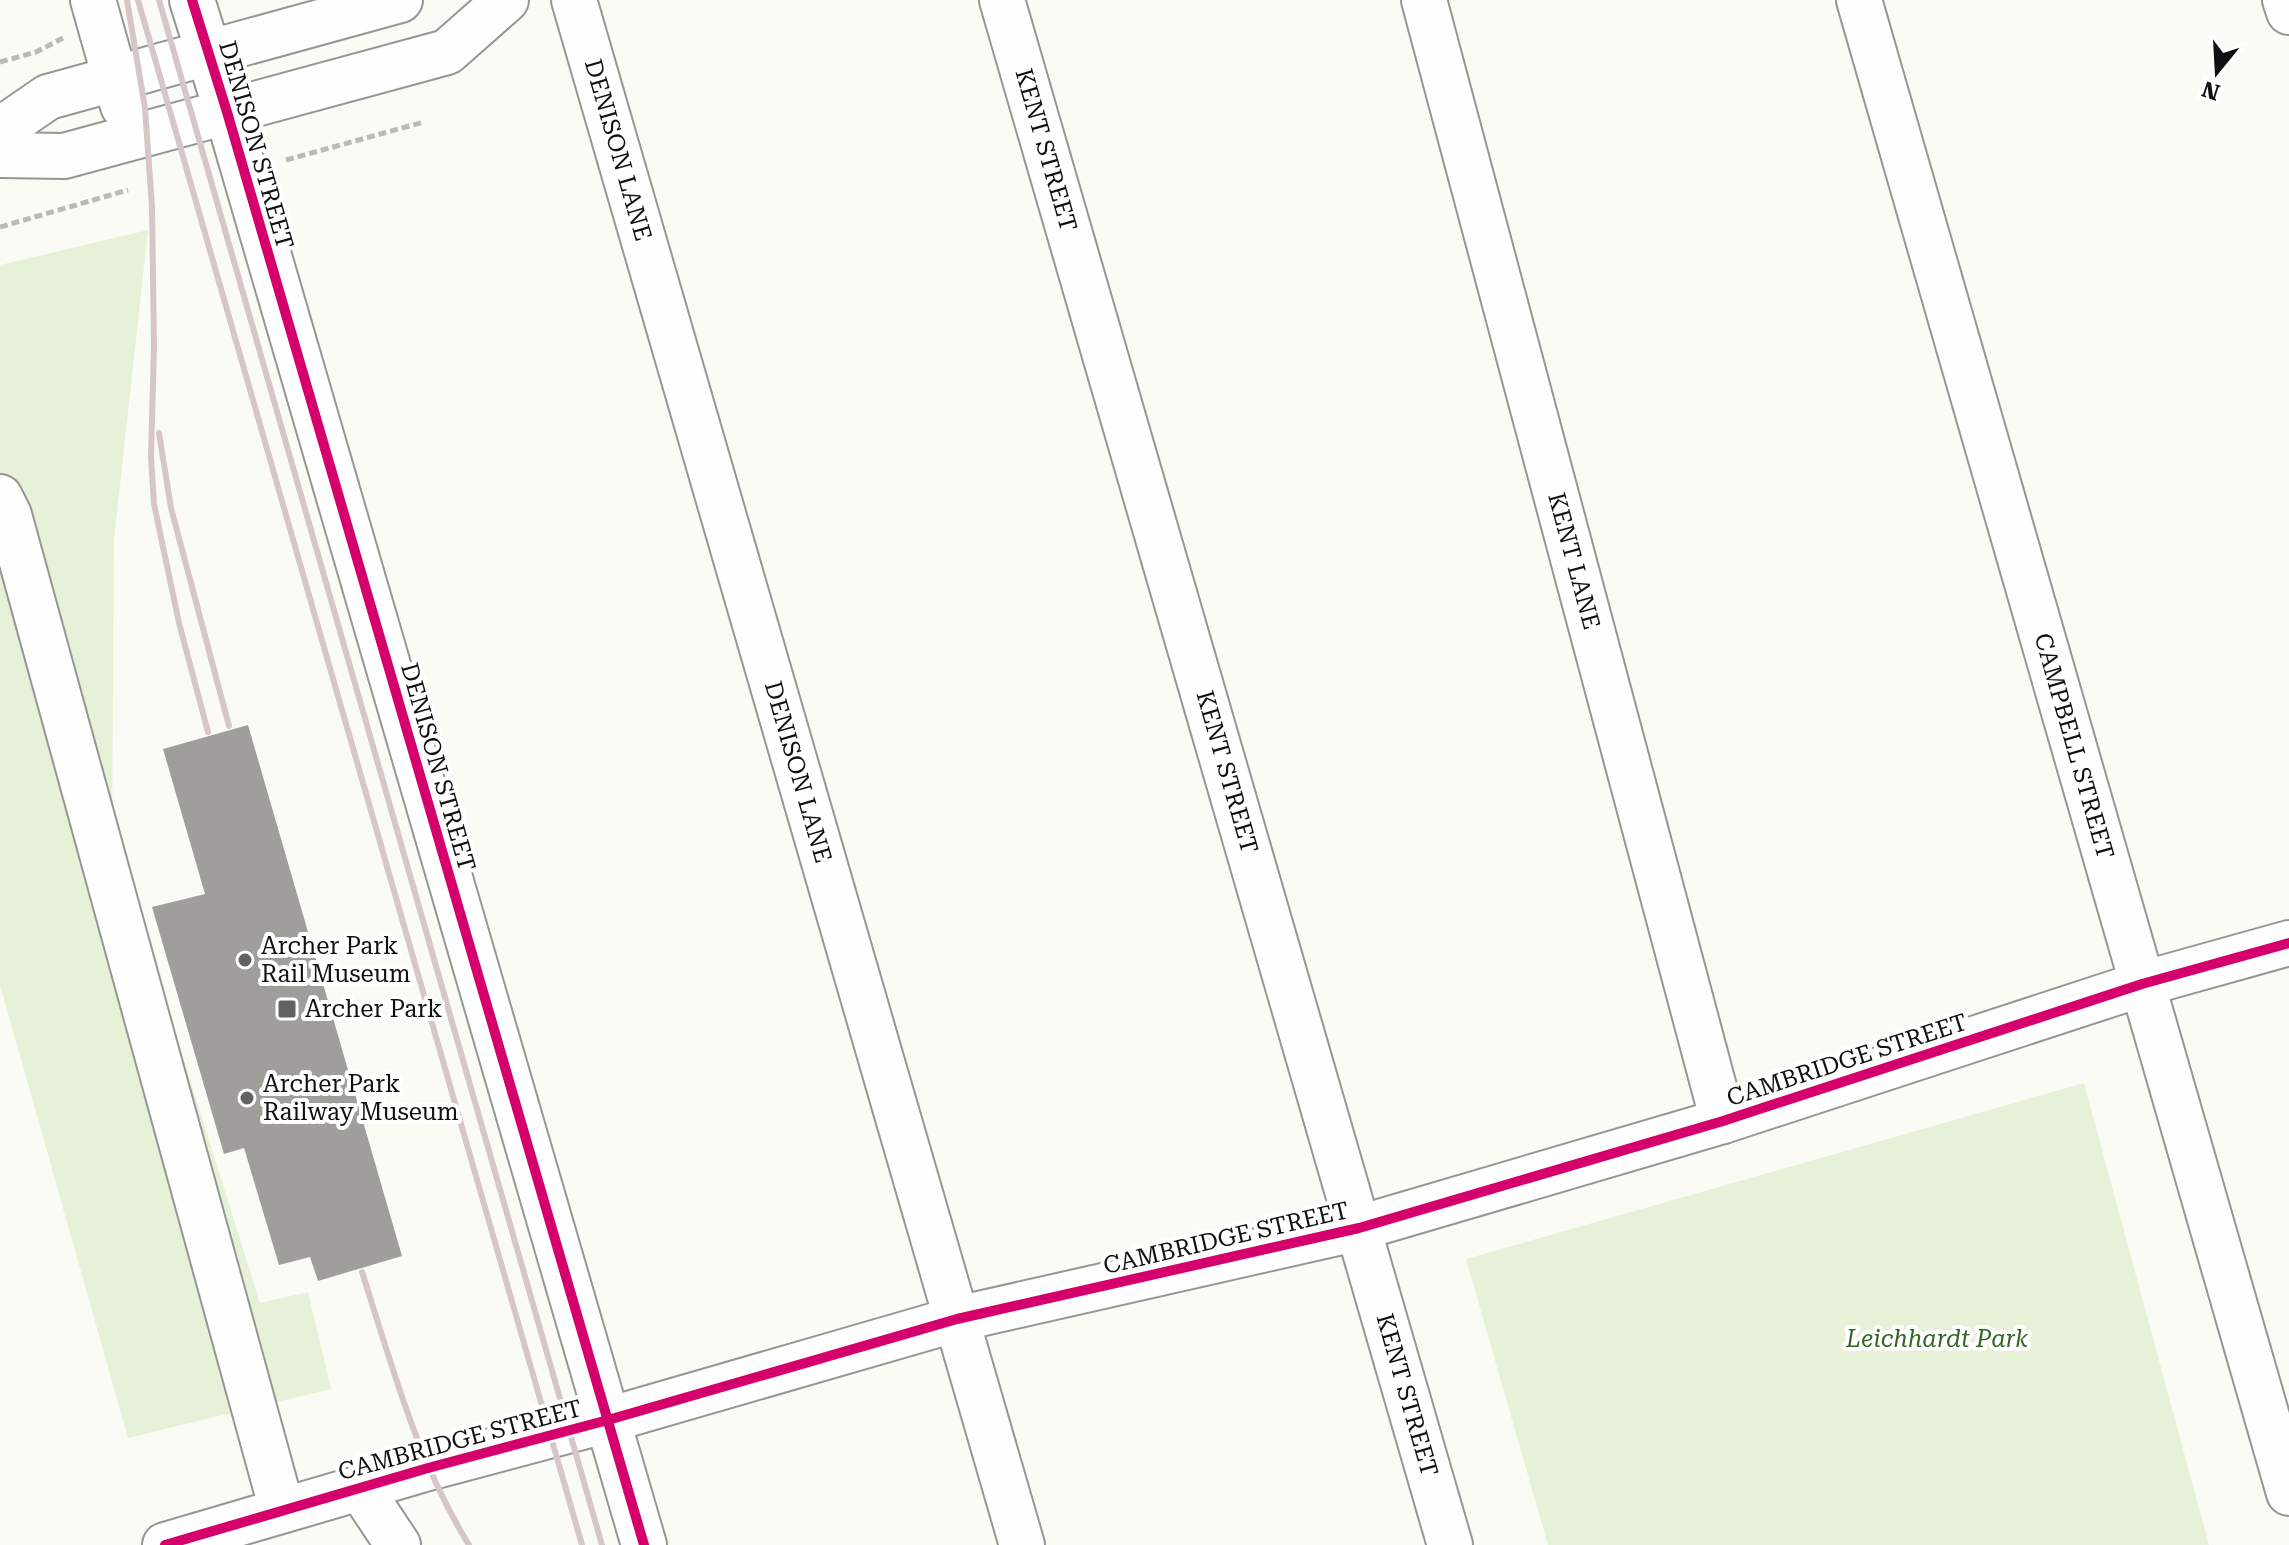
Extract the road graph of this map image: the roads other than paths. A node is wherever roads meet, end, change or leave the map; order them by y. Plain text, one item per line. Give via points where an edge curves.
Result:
1 (192, 0) edge
2 (400, 0) edge
3 (506, 0) edge
4 (574, 0) edge
5 (1002, 0) edge
6 (1424, 0) edge
7 (1859, 0) edge
8 (2285, 0) edge
9 (2289, 12) edge
10 (83, 17) edge
11 (208, 53) junction
12 (115, 78) junction
13 (227, 112) junction
14 (0, 130) edge
15 (132, 138) junction
16 (0, 155) edge
17 (0, 497) edge
18 (2289, 943) edge
19 (2142, 984) junction
20 (1723, 1121) junction
21 (1359, 1228) junction
22 (957, 1319) junction
23 (608, 1420) junction
24 (360, 1488) junction
25 (2289, 1493) edge
26 (282, 1510) junction
27 (174, 1544) edge
28 (398, 1545) edge
29 (644, 1545) edge
30 (1022, 1545) edge
31 (1450, 1545) edge

1 - 11 street, DENISON STREET
2 - 11 street
3 - 13 street via 447,52
4 - 22 street, DENISON LANE
5 - 21 street, KENT STREET
6 - 20 street, KENT LANE
7 - 19 street, CAMPBELL STREET
8 - 9 street
10 - 12 street
11 - 12 street
11 - 13 street, DENISON STREET
12 - 14 street via 48,97
12 - 15 street
13 - 15 street
13 - 23 street, DENISON STREET
15 - 16 street via 64,156
17 - 26 street
18 - 19 street, CAMBRIDGE STREET
19 - 20 street, CAMBRIDGE STREET
19 - 25 street, CAMPBELL STREET
20 - 21 street, CAMBRIDGE STREET
21 - 22 street, CAMBRIDGE STREET
21 - 31 street, KENT STREET
22 - 23 street, CAMBRIDGE STREET
22 - 30 street, DENISON LANE
23 - 24 street, CAMBRIDGE STREET
23 - 29 street, DENISON STREET
24 - 26 street, CAMBRIDGE STREET
24 - 28 street
26 - 27 street, CAMBRIDGE STREET

